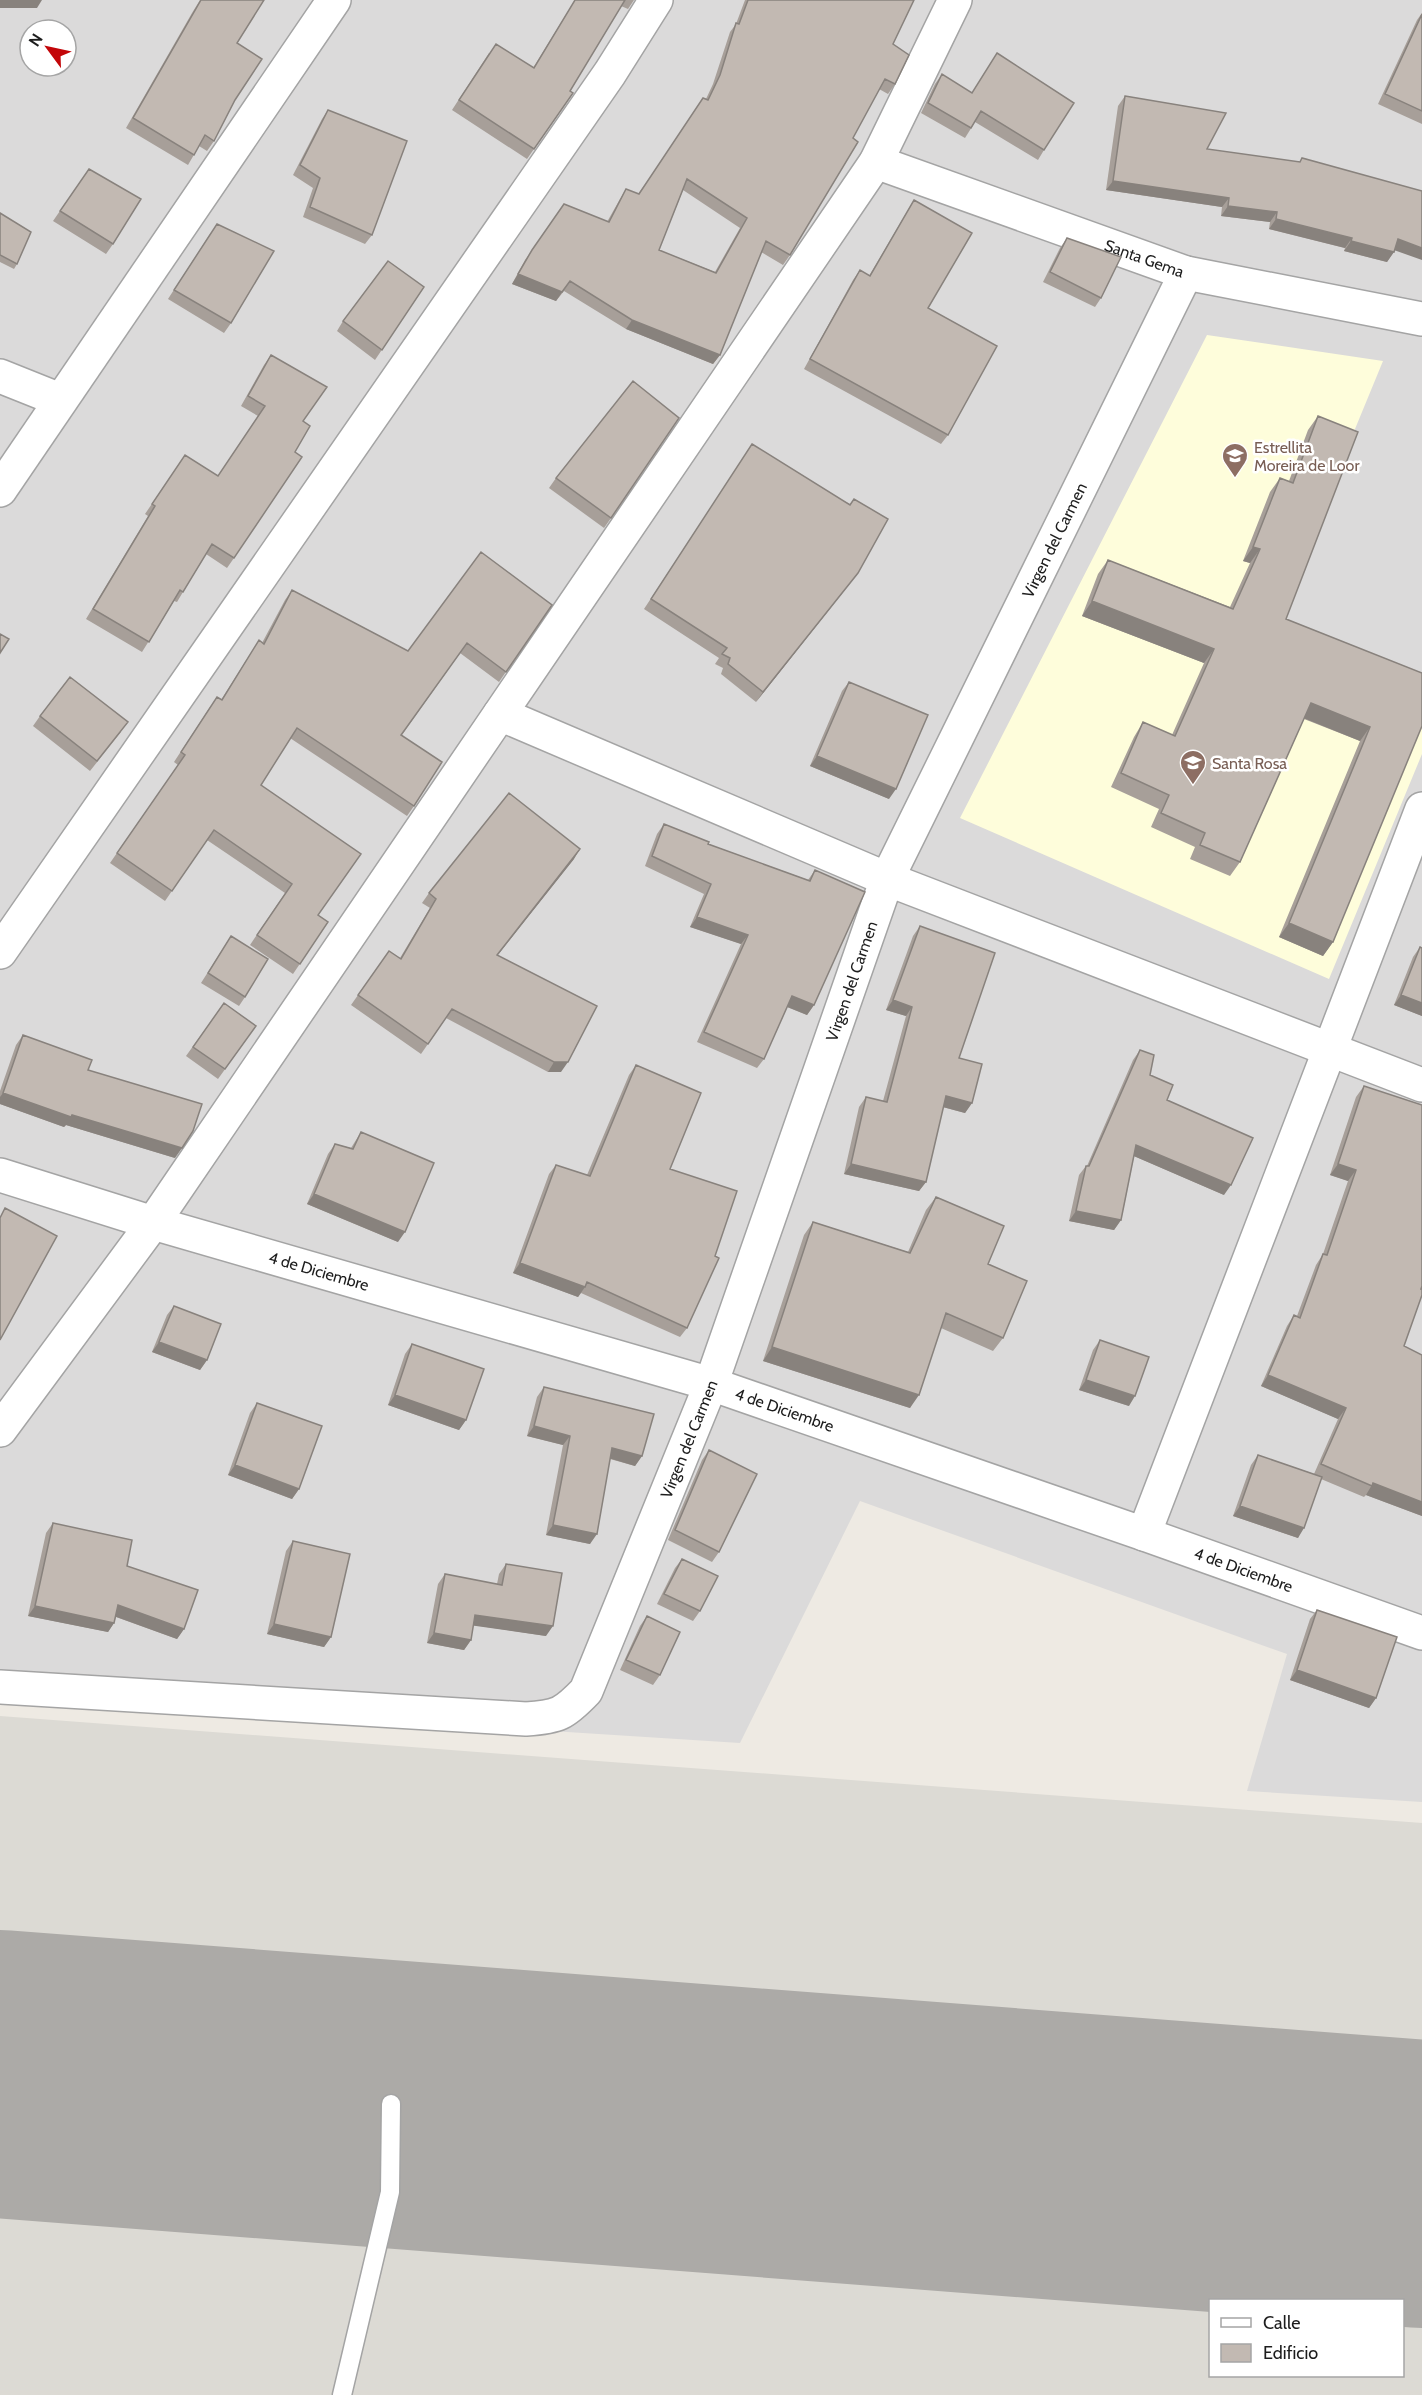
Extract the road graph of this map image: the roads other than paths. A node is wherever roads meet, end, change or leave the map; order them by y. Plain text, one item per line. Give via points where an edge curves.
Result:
1 (334, 0) edge
2 (656, 0) edge
3 (955, 0) edge
4 (876, 162) junction
5 (1186, 273) junction
6 (1422, 318) edge
7 (0, 376) edge
8 (60, 400) junction
9 (0, 490) edge
10 (500, 714) junction
11 (1422, 809) edge
12 (887, 879) junction
13 (0, 952) edge
14 (1330, 1049) junction
15 (1422, 1085) edge
16 (0, 1175) edge
17 (153, 1223) junction
18 (711, 1384) junction
19 (0, 1430) edge
20 (1144, 1534) junction
21 (1422, 1633) edge
22 (0, 1688) edge
23 (391, 2104) dead end
24 (342, 2395) edge

1 - 8 street
2 - 13 street
3 - 4 street
4 - 5 street, Santa Gema
4 - 10 street
5 - 6 street, Santa Gema
5 - 12 street, Virgen del Carmen
7 - 8 street
8 - 9 street
10 - 12 street
10 - 17 street
11 - 14 street
12 - 14 street
12 - 18 street, Virgen del Carmen
14 - 15 street
14 - 20 street
16 - 17 street, 4 de Diciembre
17 - 18 street, 4 de Diciembre
17 - 19 street
18 - 20 street, 4 de Diciembre
18 - 22 street, Virgen del Carmen via 586,1691 568,1709 550,1718
20 - 21 street, 4 de Diciembre
23 - 24 lane via 390,2192

